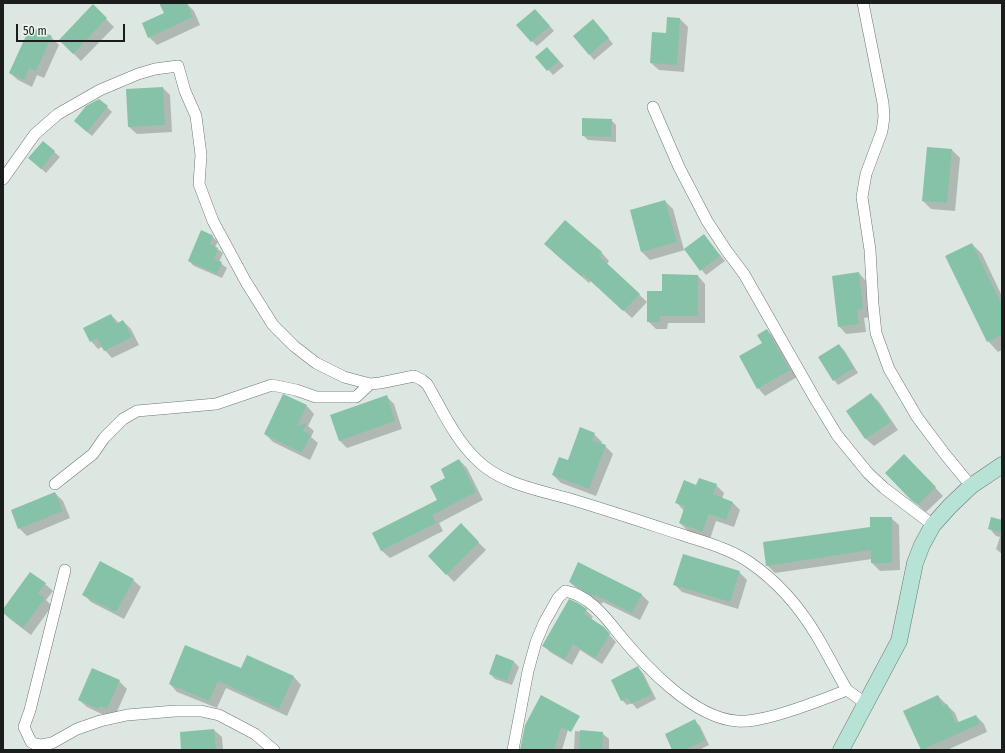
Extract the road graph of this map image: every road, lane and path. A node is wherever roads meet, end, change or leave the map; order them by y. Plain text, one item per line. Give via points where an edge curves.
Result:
1 (863, 3) edge
2 (653, 107) dead end
3 (3, 179) edge
4 (370, 384) junction
5 (1002, 465) edge
6 (55, 484) dead end
7 (972, 486) junction
8 (933, 525) junction
9 (65, 570) dead end
10 (847, 690) junction
11 (865, 703) junction
12 (274, 750) edge
13 (514, 750) edge
14 (841, 750) edge

1 - 7 street via 884,118 882,132 866,174 862,197 870,255 876,333 889,369 917,417
2 - 8 street via 707,221 744,274 837,434 868,473
3 - 4 street via 35,134 58,114 100,90 138,74 178,66 196,116 201,155 200,184 213,221 249,288 273,325 294,346 329,370
4 - 6 street via 356,398 316,397 272,385 216,404 137,411 123,419 92,454
4 - 10 street via 414,376 422,380 427,384 462,442 478,461 504,478 723,548 750,563 779,588 805,618
5 - 7 street
7 - 8 street
8 - 11 street via 915,563 899,642
9 - 12 street via 24,727 31,742 52,743 85,726 127,715 175,711 219,715 255,734
10 - 11 street
10 - 13 street via 800,709 755,720 737,721 724,718 691,703 675,691 646,664 584,597 565,591 558,598 536,642 528,671
11 - 14 street

